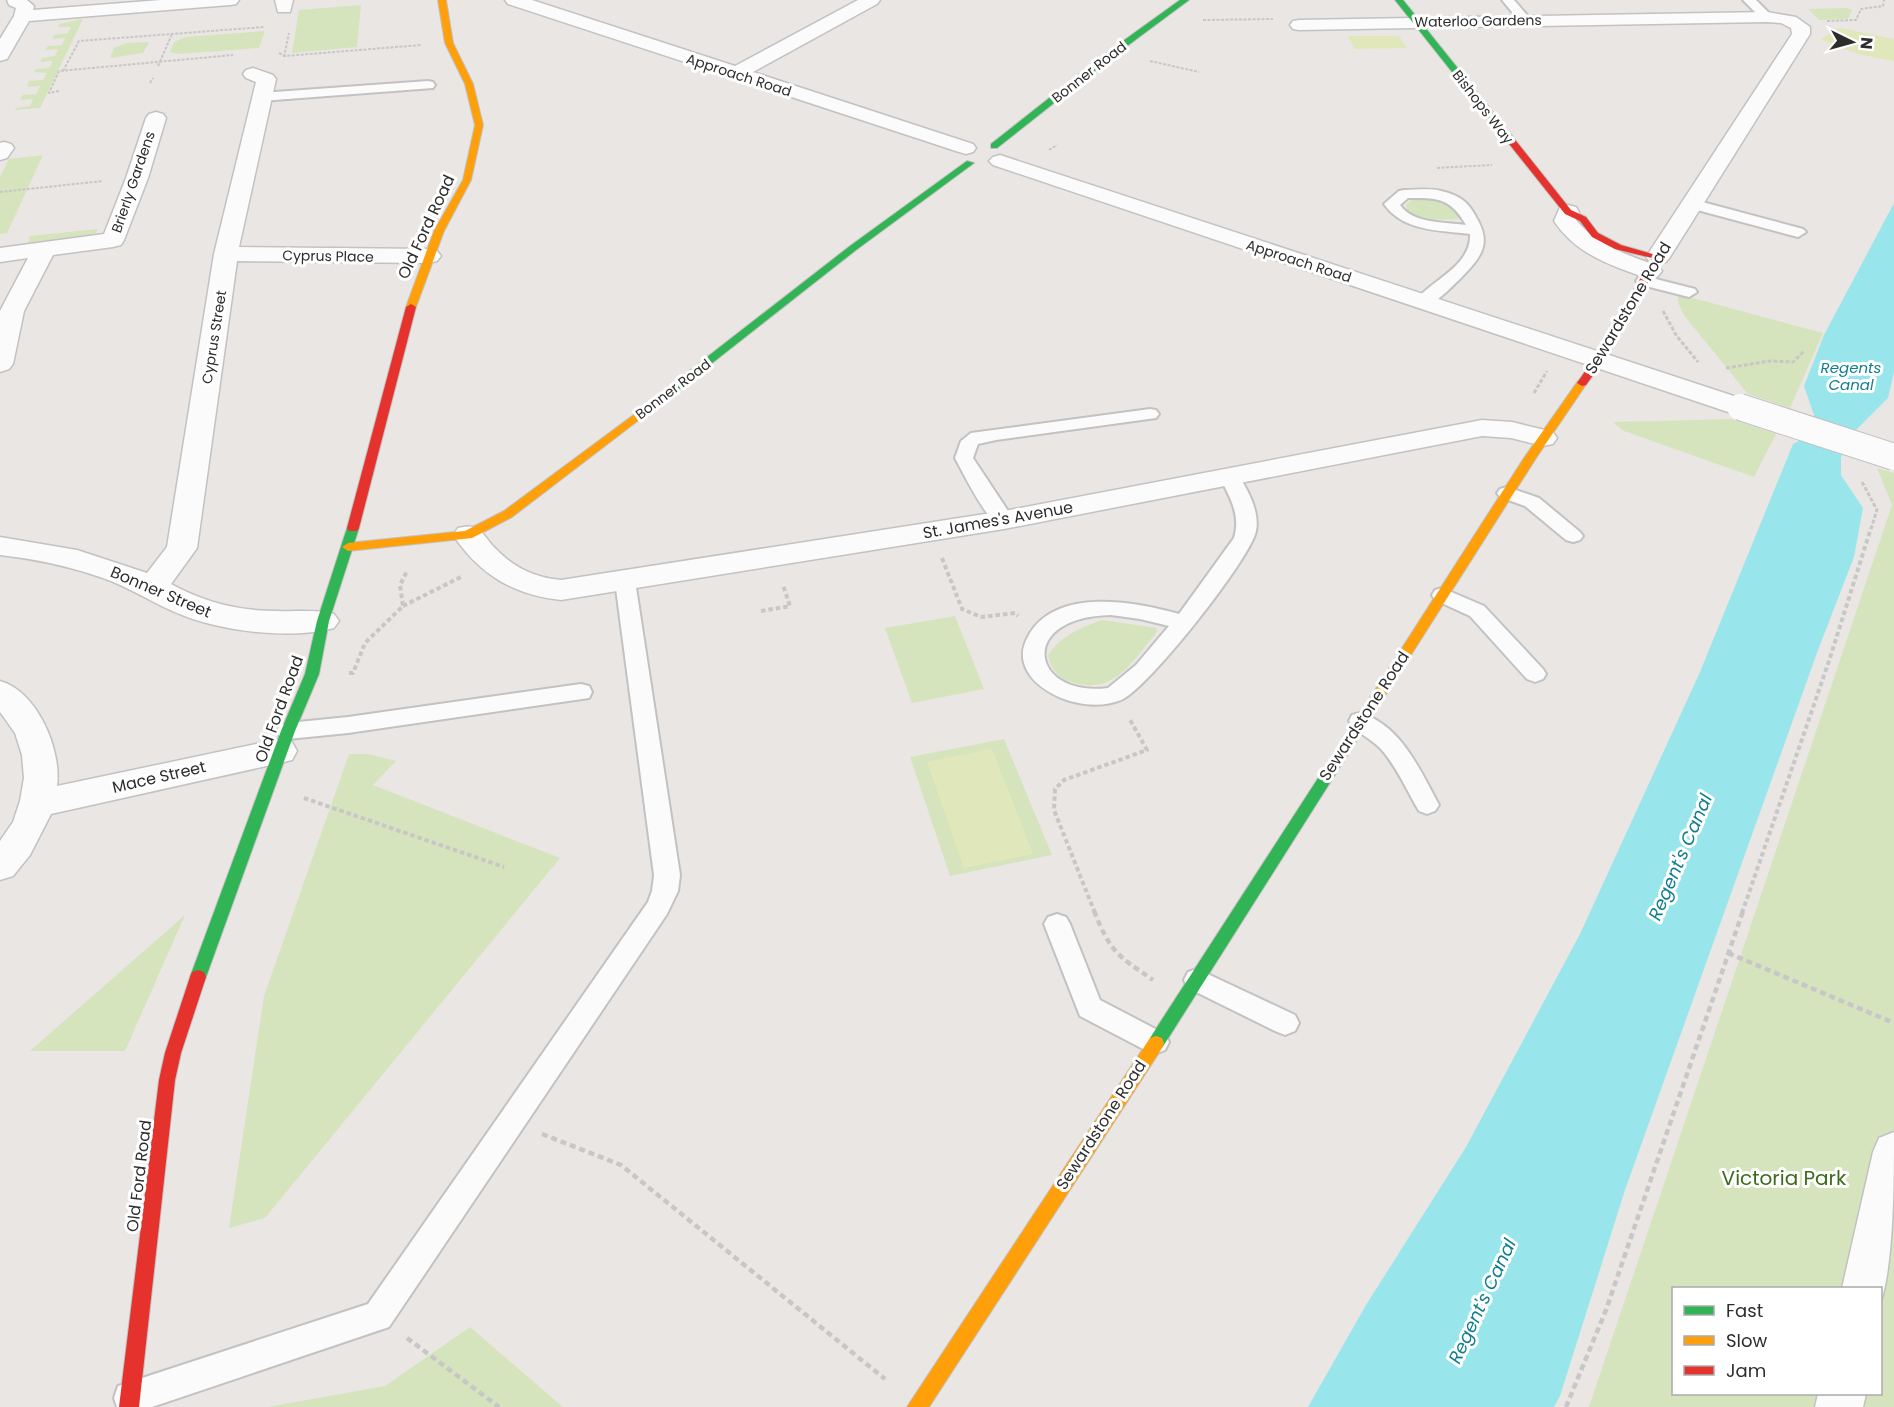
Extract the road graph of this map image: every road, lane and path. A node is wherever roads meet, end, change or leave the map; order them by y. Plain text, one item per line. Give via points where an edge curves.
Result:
1 (230, 0) edge
2 (442, 0) edge
3 (514, 0) edge
4 (871, 0) edge
5 (1185, 0) edge
6 (1399, 0) edge
7 (1508, 0) edge
8 (1749, 0) edge
9 (1884, 0) edge
10 (18, 8) edge
11 (287, 11) edge
12 (1164, 16) junction
13 (1767, 17) junction
14 (1526, 21) junction
15 (1416, 22) junction
16 (1797, 23) junction
17 (1299, 25) joint
18 (171, 34) junction
19 (0, 56) edge
20 (1148, 60) dead end
21 (158, 66) dead end
22 (63, 71) dead end
23 (1199, 72) dead end
24 (735, 74) junction
25 (153, 78) dead end
26 (150, 83) dead end
27 (260, 83) junction
28 (428, 85) dead end
29 (156, 118) dead end
30 (982, 151) junction
31 (1529, 165) junction
32 (137, 178) junction
33 (0, 192) edge
34 (1404, 194) junction
35 (1691, 204) junction
36 (1568, 212) joint
37 (1477, 231) junction
38 (1798, 232) dead end
39 (44, 250) junction
40 (226, 254) junction
41 (0, 255) edge
42 (429, 256) junction
43 (1651, 269) junction
44 (1689, 292) dead end
45 (1422, 302) junction
46 (1662, 305) dead end
47 (6, 311) edge
48 (1804, 351) dead end
49 (1598, 361) junction
50 (0, 363) edge
51 (1726, 368) dead end
52 (1704, 369) dead end
53 (1150, 414) dead end
54 (1543, 438) junction
55 (1894, 457) edge
56 (1857, 472) dead end
57 (1229, 476) junction
58 (1508, 494) junction
59 (1004, 520) junction
60 (932, 532) junction
61 (468, 535) junction
62 (1573, 536) dead end
63 (0, 546) edge
64 (348, 547) junction
65 (410, 566) dead end
66 (462, 576) dead end
67 (625, 581) junction
68 (151, 586) junction
69 (785, 590) dead end
70 (1442, 595) junction
71 (404, 606) junction
72 (761, 611) dead end
73 (323, 621) junction
74 (1182, 623) junction
75 (1048, 628) junction
76 (343, 673) dead end
77 (1535, 674) dead end
78 (0, 692) edge
79 (581, 692) dead end
80 (1115, 694) junction
81 (1360, 721) junction
82 (284, 741) junction
83 (265, 798) junction
84 (38, 804) junction
85 (1427, 805) dead end
86 (0, 866) edge
87 (504, 867) dead end
88 (1057, 924) dead end
89 (1728, 953) junction
90 (1191, 989) junction
91 (1285, 1023) dead end
92 (1894, 1023) edge
93 (1155, 1042) junction
94 (510, 1122) junction
95 (1894, 1152) edge
96 (1865, 1287) edge
97 (378, 1316) junction
98 (129, 1403) edge
99 (917, 1406) edge
100 (499, 1407) edge
101 (1566, 1407) edge

1 - 10 street
2 - 42 main road, Old Ford Road via 448,43 469,84 479,125 467,180
3 - 24 street, Approach Road
4 - 24 street
5 - 12 main road, Bonner Road
6 - 15 main road, Bishops Way
7 - 14 lane
8 - 13 lane
9 - 16 path via 1883,6 1861,9 1856,20
10 - 19 street
11 - 18 path
11 - 27 path via 279,74
12 - 17 path via 1184,20 1292,18
12 - 30 main road, Bonner Road
13 - 14 street, Waterloo Gardens
13 - 16 street, Waterloo Gardens
14 - 15 street, Waterloo Gardens
15 - 17 street, Waterloo Gardens
15 - 31 main road, Bishops Way
16 - 35 street, Sewardstone Road via 1801,34
18 - 21 path
18 - 22 path via 79,41
20 - 23 path
24 - 30 street, Approach Road
25 - 26 path
27 - 28 lane
27 - 40 street, Cyprus Street
29 - 32 street, Brierly Gardens
30 - 45 street, Approach Road
30 - 61 main road, Bonner Road via 513,511
31 - 34 path via 1425,170 1409,182
31 - 36 main road, Bishops Way
32 - 33 path
32 - 39 street, Brierly Gardens via 113,240
34 - 37 lane via 1437,194 1452,199 1463,206
34 - 37 lane via 1392,204 1399,215 1426,225
35 - 38 lane
35 - 43 street, Sewardstone Road
36 - 43 street, Bishops Way via 1565,221 1583,242 1609,256
37 - 45 lane via 1478,243 1472,253 1441,289
39 - 41 street, Brierly Gardens
39 - 47 street
40 - 42 street, Cyprus Place
40 - 68 street, Cyprus Street via 182,548
42 - 64 main road, Old Ford Road via 412,298
43 - 44 lane
43 - 49 main road, Sewardstone Road
45 - 49 street, Approach Road
46 - 52 path via 1676,335
47 - 50 street
48 - 51 path via 1792,362
49 - 54 main road, Sewardstone Road
49 - 55 street, Approach Road, bridge
53 - 59 lane via 970,441 964,458
54 - 57 street, St. James's Avenue via 1482,428
54 - 58 main road, Sewardstone Road
56 - 89 path via 1877,510
57 - 59 street, St. James's Avenue
57 - 74 lane via 1248,522 1247,536
58 - 62 lane via 1532,502
58 - 70 main road, Sewardstone Road
59 - 60 street, St. James's Avenue
60 - 67 street, St. James's Avenue
60 - 75 path via 962,609 968,614 989,618 1015,613
61 - 64 main road, Bonner Road
61 - 67 street, St. James's Avenue via 508,575 539,589 561,590
63 - 68 street, Bonner Street via 82,559
64 - 73 main road, Old Ford Road
65 - 71 path via 400,585
66 - 71 path
67 - 94 lane via 667,875 665,891 637,958
68 - 73 street, Bonner Street via 193,609 219,616 256,621
69 - 72 path via 790,606
70 - 77 lane via 1477,611
70 - 81 main road, Sewardstone Road
71 - 76 path via 364,643 353,673
73 - 82 main road, Old Ford Road via 312,674
74 - 75 lane via 1141,612 1096,609 1069,615
74 - 80 lane via 1144,671
75 - 80 lane via 1038,638 1033,656 1036,669 1046,681 1074,694
78 - 84 street via 22,714 37,744 41,763
79 - 82 lane via 348,725
80 - 90 path via 1147,750 1064,780 1054,789 1054,810 1106,941 1135,969
81 - 85 lane via 1376,727 1392,746
81 - 90 main road, Sewardstone Road
82 - 83 main road, Old Ford Road
82 - 84 street, Mace Street
83 - 87 path via 301,796
83 - 98 main road, Old Ford Road via 213,932 173,1053
84 - 86 street via 25,832
88 - 93 lane via 1090,1008
89 - 92 path
89 - 101 path via 1606,1310
90 - 91 lane
90 - 93 main road, Sewardstone Road
93 - 99 main road, Sewardstone Road
94 - 97 lane
94 - 99 path via 621,1166
95 - 96 street
97 - 98 lane
97 - 100 path

